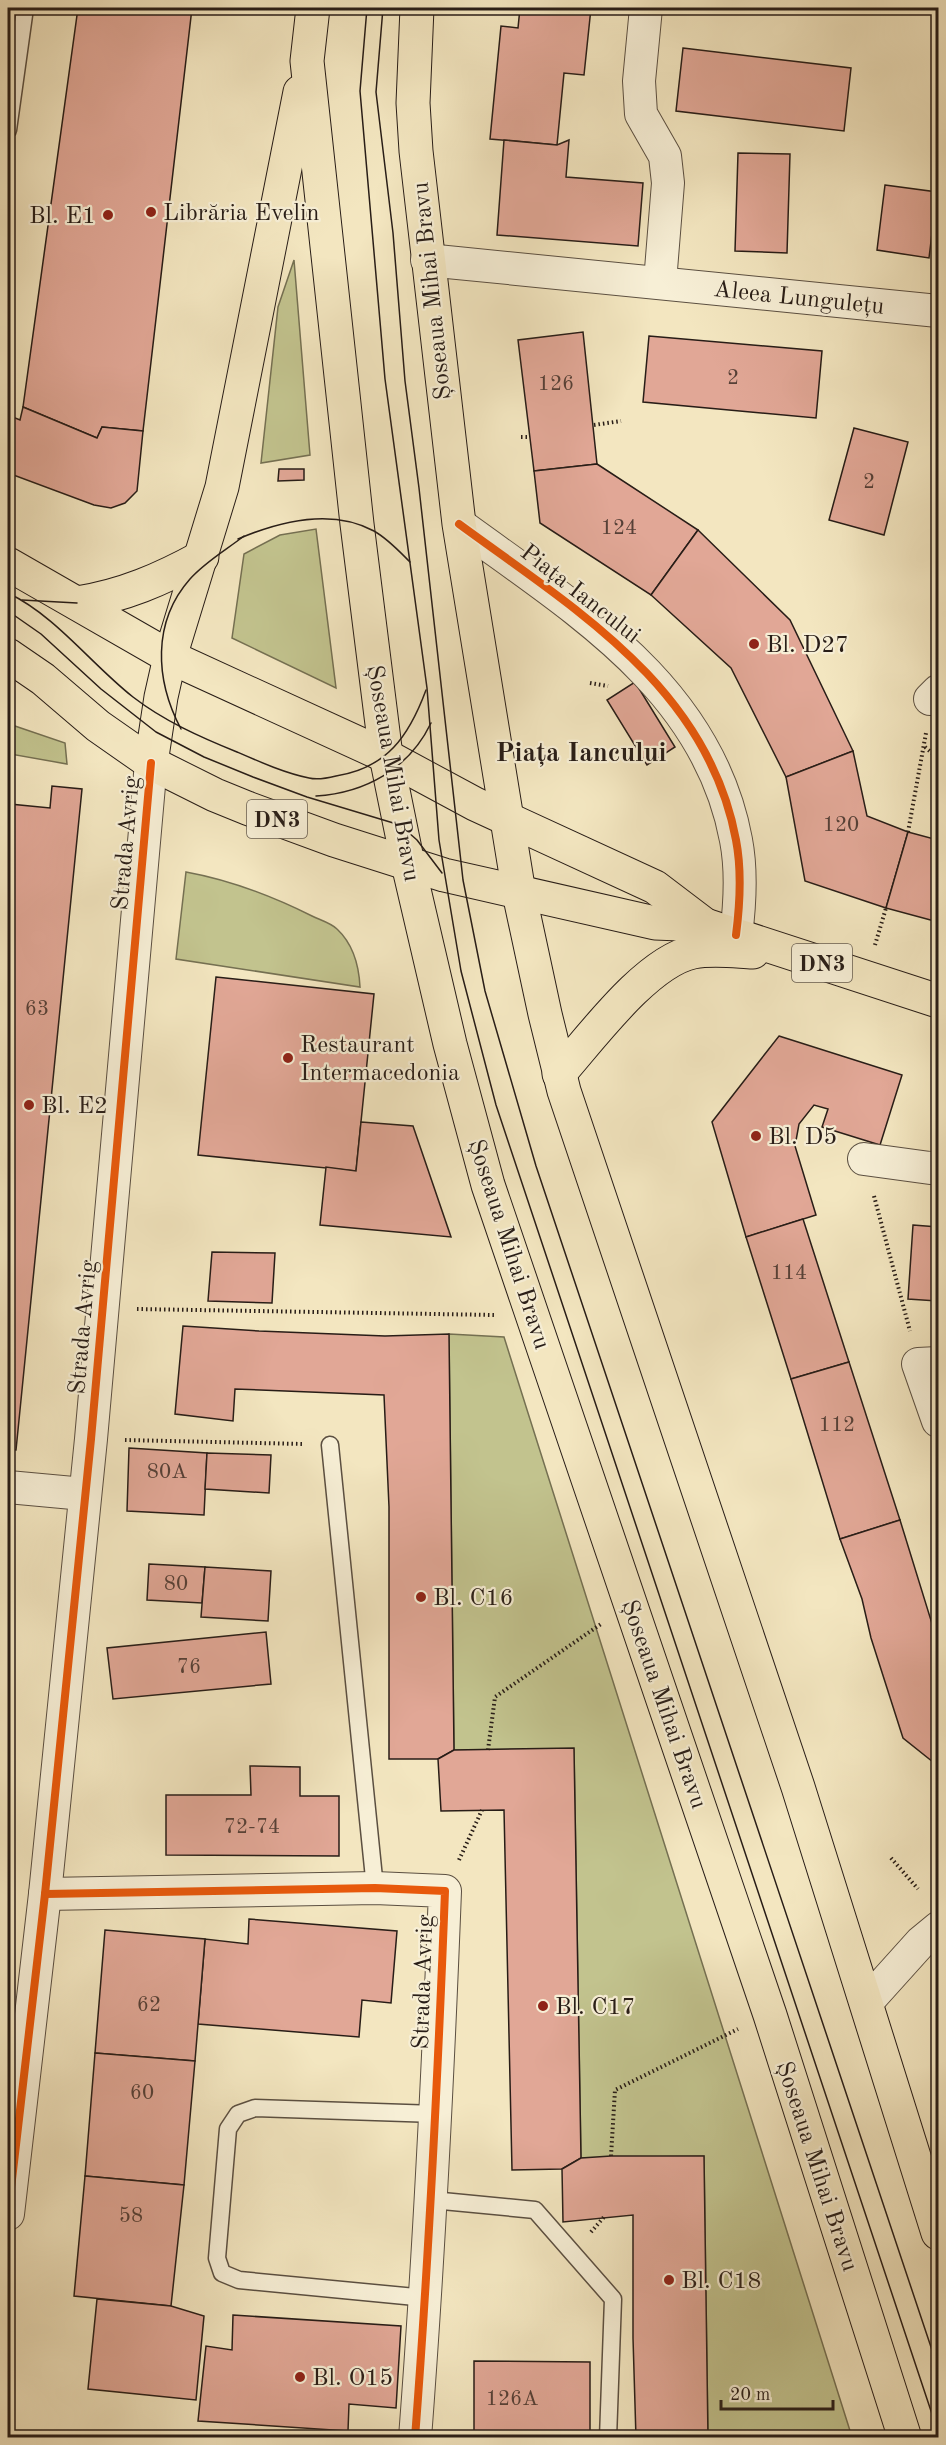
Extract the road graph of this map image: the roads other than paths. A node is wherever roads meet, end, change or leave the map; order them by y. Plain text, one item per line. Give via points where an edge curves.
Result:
1 (25, 8) edge
2 (313, 8) edge
3 (417, 8) edge
4 (646, 8) edge
5 (307, 61) junction
6 (8, 130) edge
7 (427, 260) junction
8 (660, 282) junction
9 (939, 311) edge
10 (459, 524) junction
11 (202, 557) junction
12 (8, 564) edge
13 (77, 603) junction
14 (8, 655) edge
15 (170, 657) junction
16 (386, 756) junction
17 (151, 763) junction
18 (506, 820) junction
19 (408, 864) junction
20 (519, 893) junction
21 (705, 925) junction
22 (736, 936) junction
23 (791, 952) junction
24 (939, 1001) edge
25 (559, 1074) junction
26 (864, 1159) road end
27 (939, 1167) edge
28 (928, 1364) edge
29 (939, 1420) edge
30 (330, 1445) road end
31 (8, 1487) edge
32 (84, 1494) junction
33 (375, 1888) junction
34 (45, 1894) junction
35 (939, 1928) edge
36 (867, 2002) junction
37 (17, 2051) edge
38 (436, 2114) junction
39 (432, 2200) junction
40 (8, 2214) edge
41 (939, 2232) edge
42 (426, 2298) junction
43 (415, 2438) edge
44 (609, 2438) edge
45 (905, 2438) edge

1 - 6 lane
2 - 5 main road, Șoseaua Mihai Bravu
3 - 7 main road, Șoseaua Mihai Bravu via 413,103
4 - 8 street via 639,81 641,114 665,156 668,183
5 - 11 main road via 222,487
5 - 16 main road, Șoseaua Mihai Bravu
7 - 8 street, Aleea Lungulețu
7 - 10 main road, Șoseaua Mihai Bravu
8 - 9 street, Aleea Lungulețu
10 - 18 main road, Șoseaua Mihai Bravu
10 - 22 street, Piața Iancului via 616,642 673,701 703,746 725,793 737,842 740,882
11 - 13 main road via 122,594
11 - 15 main road
12 - 13 main road, DN3
13 - 15 main road, DN3
14 - 17 main road, DN3
15 - 16 main road, DN3
15 - 17 main road
16 - 18 main road, DN3
16 - 19 main road, Șoseaua Mihai Bravu
17 - 19 main road, DN3 via 215,795
17 - 32 street, Strada Avrig
18 - 20 main road, Șoseaua Mihai Bravu
18 - 21 main road, DN3 via 655,887
19 - 20 main road, DN3
19 - 45 main road, Șoseaua Mihai Bravu via 488,1185 770,2015
20 - 21 main road, DN3 via 655,923
20 - 25 main road, Șoseaua Mihai Bravu
21 - 22 main road, DN3
22 - 23 main road, DN3
23 - 24 main road, DN3
23 - 25 main road via 701,951 674,959 635,989
25 - 36 main road, Șoseaua Mihai Bravu
26 - 27 street
28 - 29 street
30 - 33 lane
31 - 32 street
32 - 34 street, Strada Avrig
33 - 34 street, Strada Avrig
33 - 38 street, Strada Avrig via 446,1891
34 - 37 street, Strada Avrig
35 - 36 street via 921,1942
36 - 41 main road, Șoseaua Mihai Bravu
37 - 40 street, Strada Avrig
38 - 39 street, Strada Avrig
38 - 42 lane via 255,2108 238,2114 228,2129 217,2258 222,2273 239,2280
39 - 42 street, Strada Avrig
39 - 44 lane via 535,2210 613,2299
42 - 43 street, Strada Avrig

